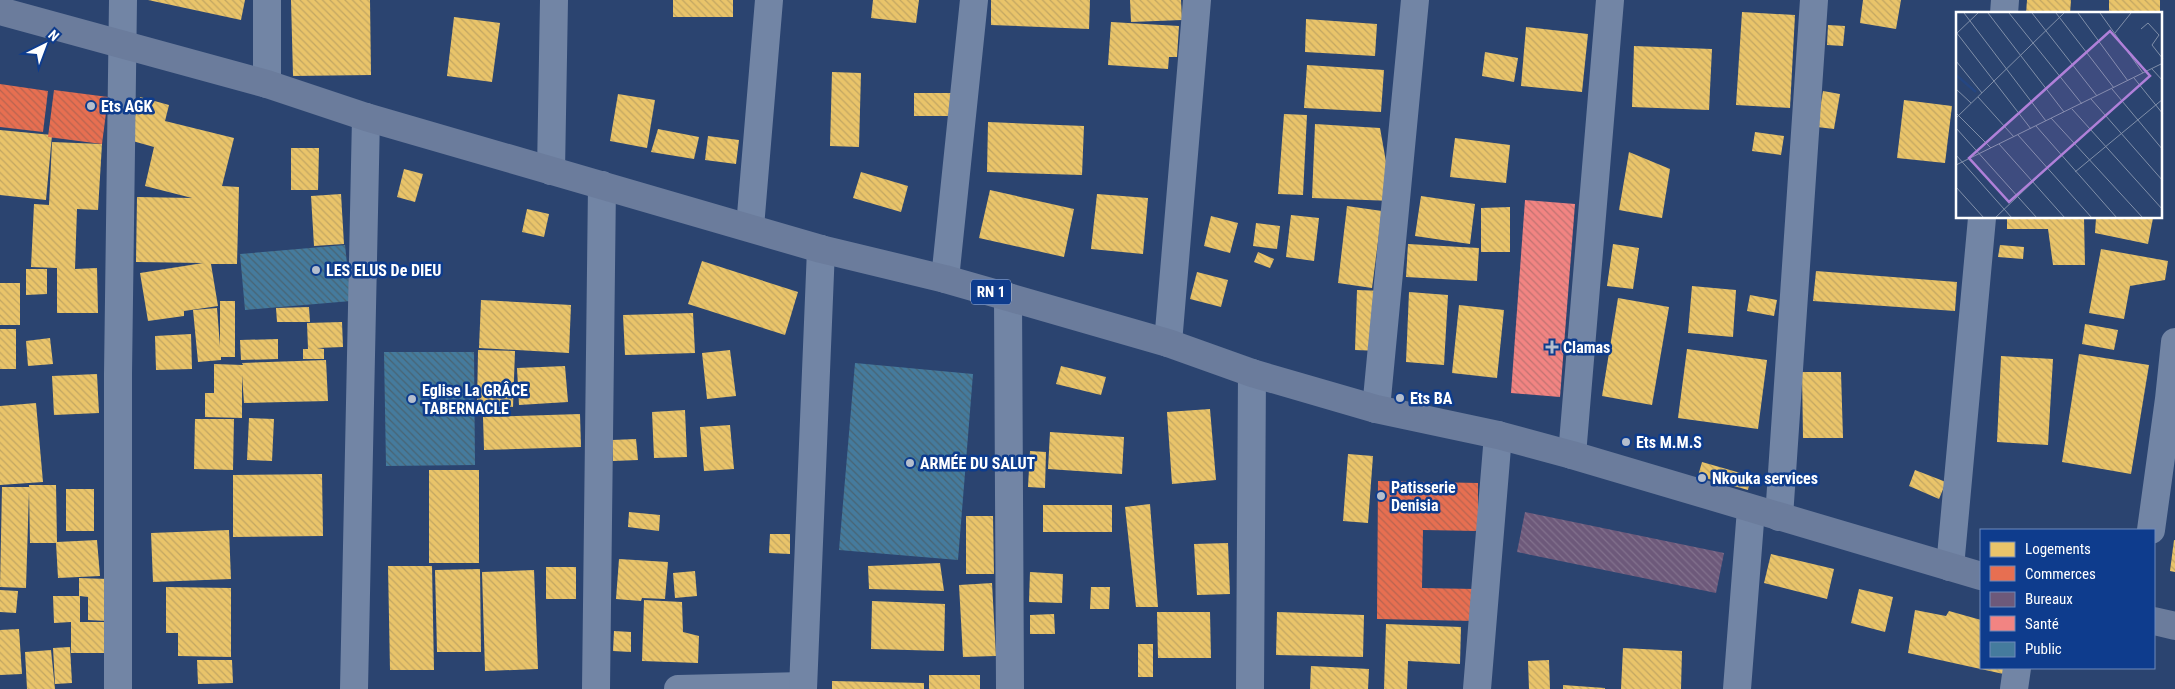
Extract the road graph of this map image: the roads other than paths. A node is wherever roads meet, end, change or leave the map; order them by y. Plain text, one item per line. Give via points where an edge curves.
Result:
1 (124, 0) edge
2 (267, 0) edge
3 (554, 0) edge
4 (769, 0) edge
5 (974, 0) edge
6 (1198, 0) edge
7 (1415, 0) edge
8 (1610, 0) edge
9 (1814, 0) edge
10 (0, 10) edge
11 (123, 44) junction
12 (267, 84) junction
13 (366, 117) junction
14 (551, 171) junction
15 (602, 185) junction
16 (1982, 219) edge
17 (750, 227) junction
18 (821, 250) junction
19 (945, 279) junction
20 (1008, 297) junction
21 (2175, 342) edge
22 (1168, 344) junction
23 (1252, 373) junction
24 (1376, 409) junction
25 (1498, 435) junction
26 (1572, 455) junction
27 (1751, 509) junction
28 (1779, 517) junction
29 (2151, 529) edge
30 (1950, 567) junction
31 (1980, 576) edge
32 (2155, 620) edge
33 (2175, 626) edge
34 (2017, 669) edge
35 (803, 687) edge
36 (118, 689) edge
37 (354, 689) edge
38 (596, 689) edge
39 (678, 689) edge
40 (1010, 689) edge
41 (1250, 689) edge
42 (1477, 689) edge
43 (1737, 689) edge
44 (2014, 689) edge

1 - 11 street
2 - 12 street
3 - 14 street
4 - 17 street
5 - 19 street
6 - 22 street
7 - 24 street
8 - 26 street
9 - 28 street
10 - 11 highway, RN 1
11 - 12 highway, RN 1
11 - 36 street
12 - 13 highway, RN 1
13 - 14 highway, RN 1
13 - 37 street
14 - 15 highway, RN 1
15 - 17 highway, RN 1
15 - 38 street
16 - 30 street
17 - 18 highway, RN 1
18 - 19 highway, RN 1
18 - 35 street
19 - 20 highway, RN 1
20 - 22 highway, RN 1
20 - 40 street
21 - 29 street
22 - 23 highway, RN 1
23 - 24 highway, RN 1
23 - 41 street
24 - 25 highway, RN 1
25 - 26 highway, RN 1
25 - 42 street
26 - 27 highway, RN 1
27 - 28 highway, RN 1
27 - 43 street
28 - 30 highway, RN 1
30 - 31 highway, RN 1
32 - 33 highway
34 - 44 street
35 - 39 street

